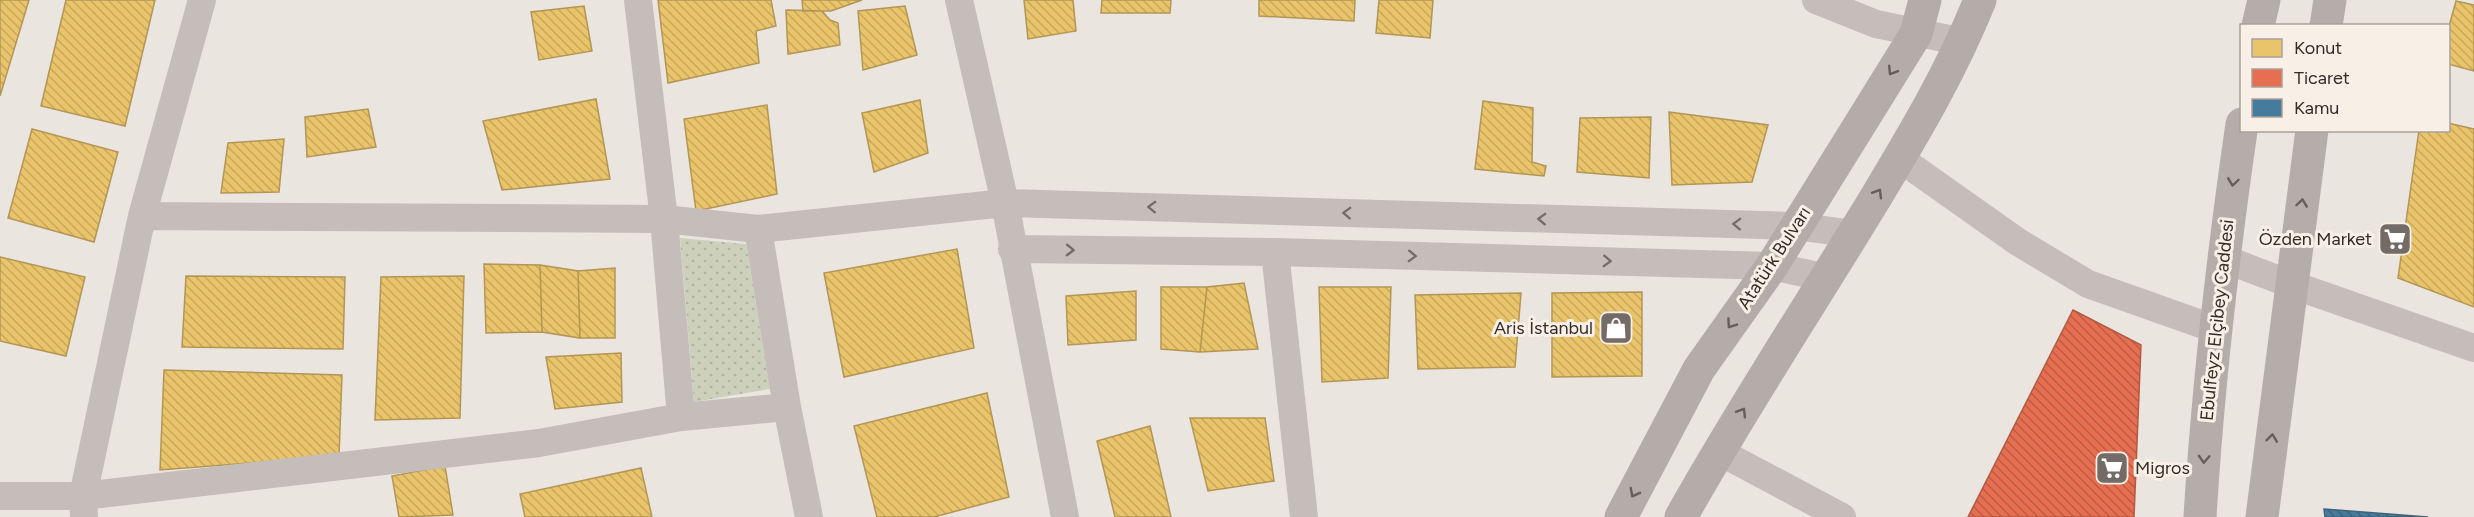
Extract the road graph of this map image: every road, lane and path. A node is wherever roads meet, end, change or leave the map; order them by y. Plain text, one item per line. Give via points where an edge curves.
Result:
1 (638, 0) edge
2 (959, 0) edge
3 (1816, 0) edge
4 (1925, 0) edge
5 (1980, 0) edge
6 (2264, 0) edge
7 (2330, 0) edge
8 (206, 1) edge
9 (1880, 12) edge
10 (2258, 24) edge
11 (2326, 24) edge
12 (1916, 34) junction
13 (1963, 42) junction
14 (2240, 131) edge
15 (2312, 132) edge
16 (1899, 158) junction
17 (1005, 203) junction
18 (142, 216) junction
19 (664, 219) junction
20 (1795, 226) junction
21 (758, 229) junction
22 (1854, 234) junction
23 (1012, 249) junction
24 (1275, 252) junction
25 (2222, 258) junction
26 (1772, 266) junction
27 (1827, 278) junction
28 (2290, 284) junction
29 (2215, 329) junction
30 (2474, 348) edge
31 (788, 406) junction
32 (681, 417) junction
33 (1718, 451) junction
34 (0, 496) edge
35 (83, 507) edge
36 (809, 517) edge
37 (1065, 517) edge
38 (1304, 517) edge
39 (1622, 517) edge
40 (1681, 517) edge
41 (1842, 517) edge
42 (2200, 517) edge
43 (2262, 517) edge

1 - 19 street
2 - 17 street
3 - 9 street
4 - 12 main road, Atatürk Bulvarı
5 - 13 main road
6 - 10 main road
7 - 11 main road
8 - 18 street
9 - 12 street
12 - 13 street
12 -> 20 main road, Atatürk Bulvarı
13 - 16 main road
14 -> 25 main road, Ebulfeyz Elçibey Caddesi
28 -> 15 main road
22 -> 16 main road
16 - 29 street via 2018,242 2088,284
20 -> 17 street
17 - 21 street
17 - 23 street
18 - 19 street
18 - 35 street
19 - 21 street
19 - 32 street
20 - 22 street
20 - 26 main road, Atatürk Bulvarı
21 - 31 street
22 - 27 main road
23 -> 24 street
23 - 37 street
24 -> 26 street
24 - 38 street
25 - 28 street
25 - 29 main road, Ebulfeyz Elçibey Caddesi
26 - 27 street
26 -> 39 main road, Atatürk Bulvarı via 1699,369
33 -> 27 main road
28 - 30 street
43 -> 28 main road
29 -> 42 main road, Ebulfeyz Elçibey Caddesi
31 - 32 street
31 - 36 street
32 - 35 street via 539,443
33 - 40 main road
33 - 41 street
34 - 35 street

